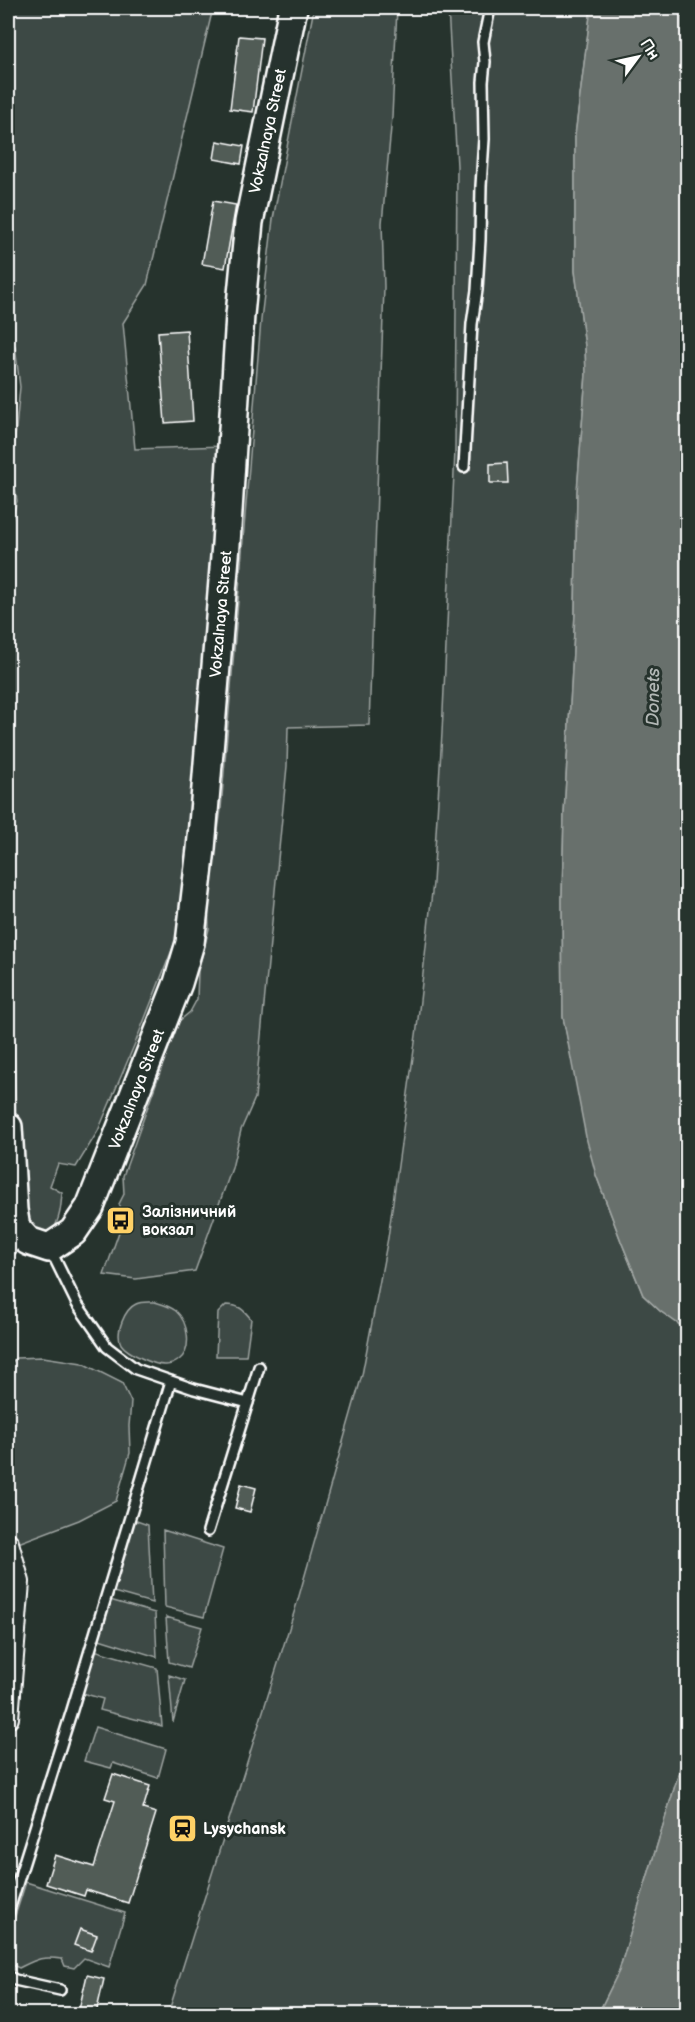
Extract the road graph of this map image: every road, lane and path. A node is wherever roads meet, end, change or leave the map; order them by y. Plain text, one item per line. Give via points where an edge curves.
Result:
1 (293, 8) edge
2 (490, 8) edge
3 (465, 467) dead end
4 (8, 1127) edge
5 (11, 1186) junction
6 (8, 1245) edge
7 (49, 1248) junction
8 (260, 1366) dead end
9 (171, 1381) junction
10 (248, 1403) junction
11 (208, 1531) dead end
12 (8, 1543) edge
13 (8, 1718) edge
14 (8, 1913) edge
15 (8, 1976) edge
16 (60, 1990) dead end

1 - 7 main road, Vokzalnaya Street via 249,222 225,556 190,943 90,1207 73,1232
2 - 3 lane via 483,42 480,240 471,324
4 - 5 main road
5 - 6 street
5 - 7 main road via 16,1228 28,1241
7 - 9 lane via 78,1304 107,1347 136,1369
8 - 10 lane
9 - 10 lane
9 - 14 lane
10 - 11 lane
12 - 13 street via 19,1582
15 - 16 lane

